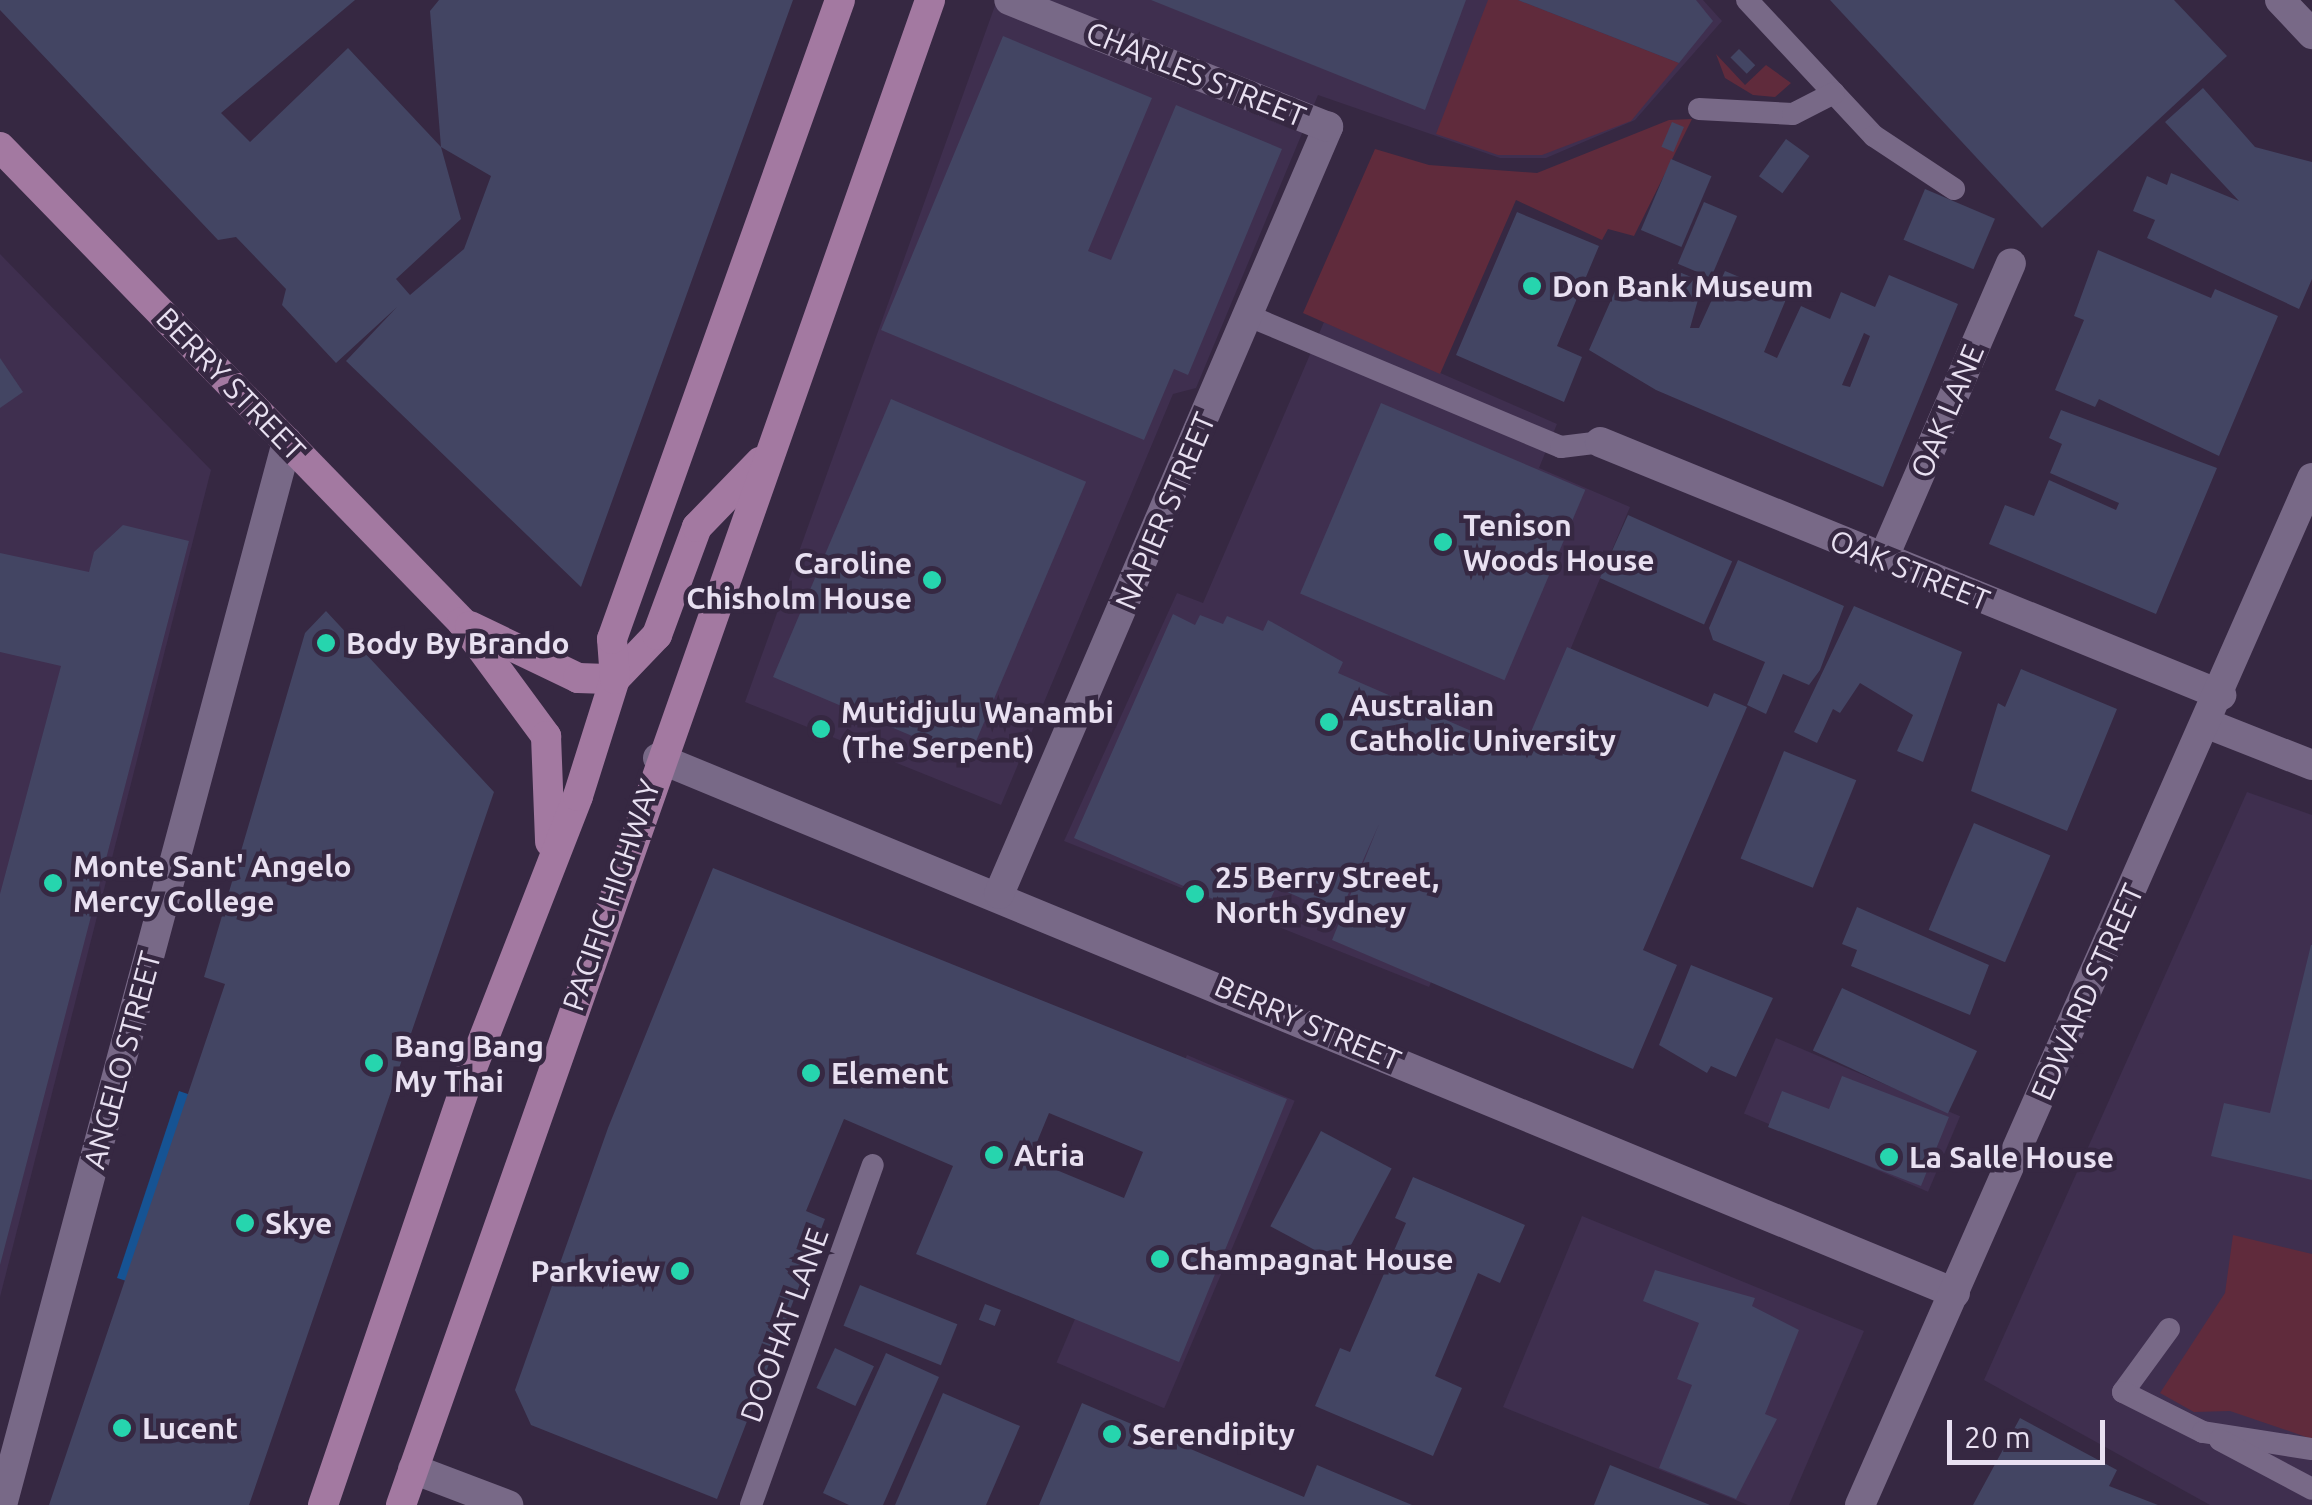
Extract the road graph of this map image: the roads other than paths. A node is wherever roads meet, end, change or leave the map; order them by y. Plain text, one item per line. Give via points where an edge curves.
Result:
1 (840, 0) edge
2 (930, 0) edge
3 (1009, 0) edge
4 (1747, 0) edge
5 (2280, 0) edge
6 (2312, 34) edge
7 (1834, 92) junction
8 (1699, 109) dead end
9 (1328, 126) joint
10 (0, 147) edge
11 (1954, 189) dead end
12 (2011, 264) dead end
13 (1250, 316) junction
14 (287, 442) junction
15 (1600, 442) joint
16 (767, 456) junction
17 (2312, 478) edge
18 (1883, 559) junction
19 (462, 622) junction
20 (616, 679) junction
21 (2220, 695) junction
22 (2208, 724) junction
23 (658, 758) junction
24 (2312, 765) edge
25 (549, 870) junction
26 (999, 894) junction
27 (873, 1165) dead end
28 (1955, 1292) junction
29 (2169, 1329) dead end
30 (2203, 1432) junction
31 (2312, 1450) edge
32 (414, 1469) junction
33 (2312, 1488) edge
34 (2, 1505) edge
35 (323, 1505) edge
36 (401, 1505) edge
37 (508, 1505) edge
38 (750, 1505) edge
39 (1860, 1505) edge

1 - 20 main road, PACIFIC HIGHWAY via 612,640
2 - 16 main road, PACIFIC HIGHWAY
3 - 9 street, CHARLES STREET
4 - 7 lane
5 - 6 street
7 - 8 lane via 1792,114
7 - 11 lane via 1874,136
9 - 13 street, NAPIER STREET
10 - 14 main road, BERRY STREET
12 - 18 street, OAK LANE
13 - 15 lane via 1405,389 1561,447
13 - 26 street, NAPIER STREET
14 - 19 main road, BERRY STREET
14 - 34 street, ANGELO STREET
15 - 18 street, OAK STREET
16 - 20 main road, PACIFIC HIGHWAY via 697,527 657,634
16 - 23 main road, PACIFIC HIGHWAY
17 - 21 street, EDWARD STREET
18 - 21 street, OAK STREET
19 - 20 main road, BERRY STREET via 578,678
19 - 25 main road, BERRY STREET via 546,736 553,794
20 - 25 main road, PACIFIC HIGHWAY
21 - 22 street, EDWARD STREET
22 - 24 street
22 - 28 street, EDWARD STREET
23 - 26 street, BERRY STREET
23 - 32 main road, PACIFIC HIGHWAY
25 - 35 main road, PACIFIC HIGHWAY
26 - 28 street, BERRY STREET
27 - 38 lane, DOOHAT LANE
28 - 39 street, EDWARD STREET
29 - 30 lane via 2124,1392
30 - 31 lane
30 - 33 lane
32 - 36 main road, PACIFIC HIGHWAY
32 - 37 street

